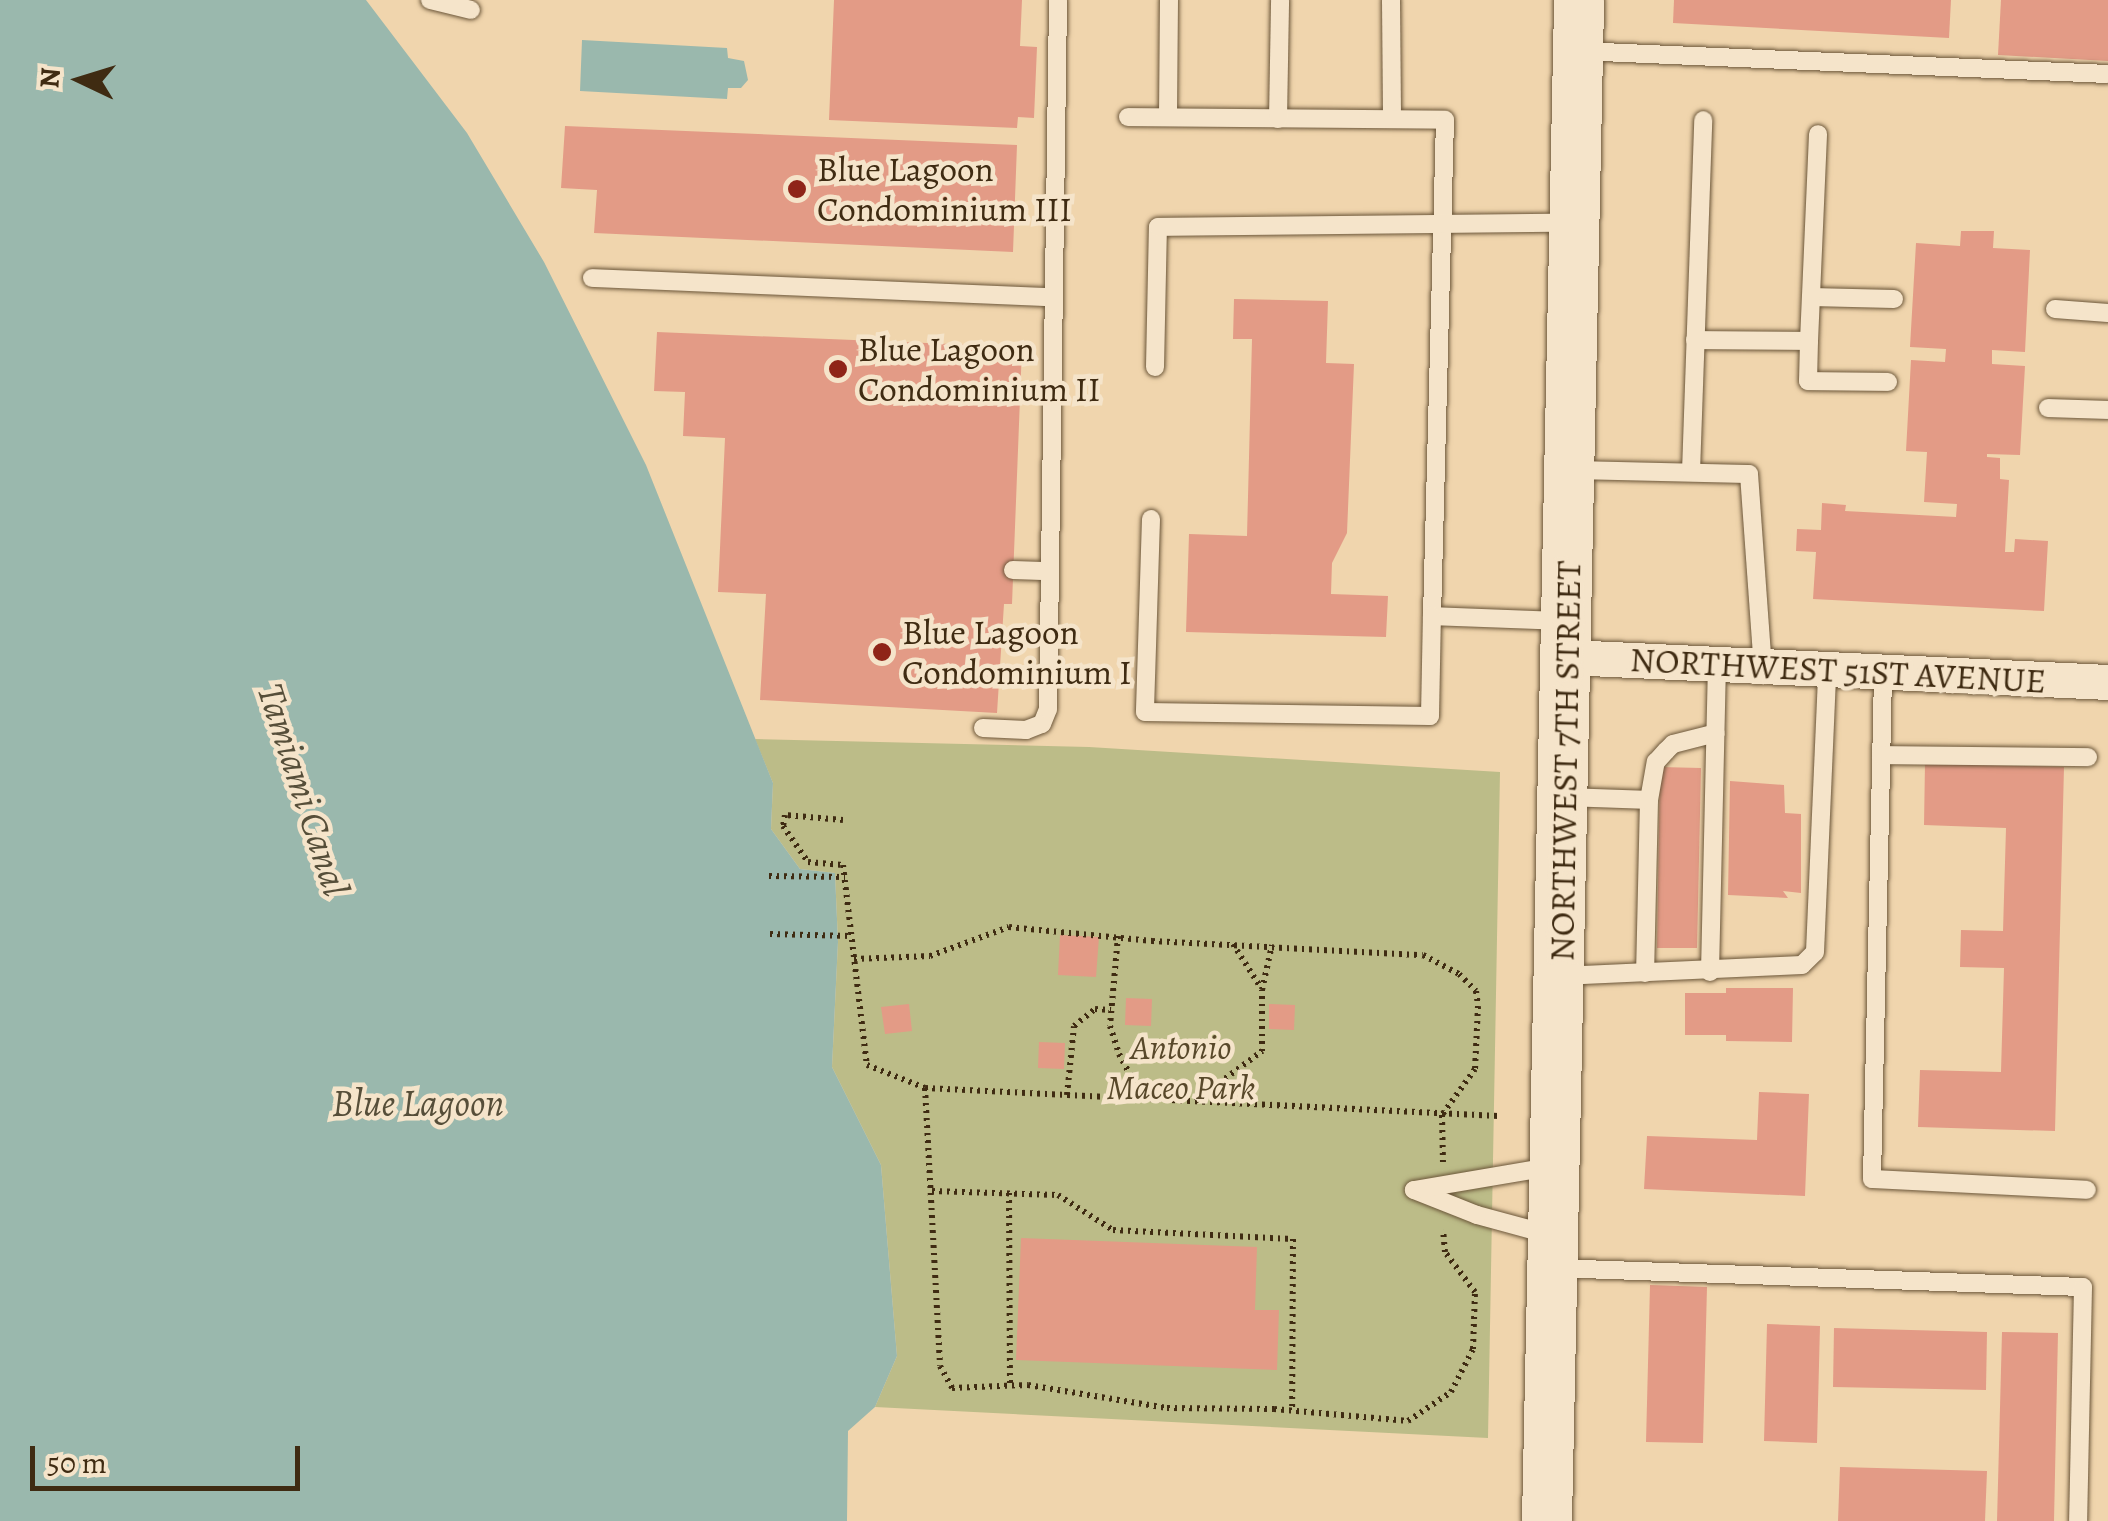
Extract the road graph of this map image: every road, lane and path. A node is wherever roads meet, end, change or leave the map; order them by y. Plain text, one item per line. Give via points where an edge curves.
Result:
1 (430, 0) edge
2 (1058, 0) edge
3 (1169, 0) edge
4 (1280, 0) edge
5 (1391, 0) edge
6 (1579, 0) edge
7 (472, 10) dead end
8 (1578, 51) junction
9 (2108, 74) edge
10 (1168, 115) junction
11 (1128, 117) dead end
12 (1278, 118) junction
13 (1392, 120) junction
14 (1703, 120) dead end
15 (1818, 134) dead end
16 (1575, 223) junction
17 (1444, 224) junction
18 (592, 278) dead end
19 (1811, 297) junction
20 (1054, 298) junction
21 (1894, 299) dead end
22 (2055, 310) dead end
23 (2108, 312) edge
24 (1695, 340) junction
25 (1809, 341) junction
26 (1154, 367) dead end
27 (1888, 382) dead end
28 (2048, 408) dead end
29 (2108, 410) edge
30 (1571, 470) junction
31 (1691, 472) junction
32 (1151, 519) dead end
33 (1014, 570) dead end
34 (1050, 571) junction
35 (1432, 616) junction
36 (1568, 639) junction
37 (1717, 664) junction
38 (1762, 667) junction
39 (1827, 672) junction
40 (1883, 675) junction
41 (2108, 682) edge
42 (983, 728) dead end
43 (1716, 733) junction
44 (1881, 755) junction
45 (2088, 757) dead end
46 (1564, 797) junction
47 (1648, 800) junction
48 (843, 820) dead end
49 (769, 876) dead end
50 (845, 877) junction
51 (770, 934) dead end
52 (852, 936) junction
53 (1118, 936) junction
54 (1232, 943) junction
55 (1272, 945) junction
56 (854, 959) junction
57 (1710, 972) junction
58 (1646, 973) junction
59 (1561, 976) junction
60 (1262, 990) junction
61 (1111, 1010) junction
62 (925, 1088) junction
63 (1066, 1096) junction
64 (1144, 1100) junction
65 (1194, 1102) junction
66 (1442, 1115) junction
67 (1498, 1116) dead end
68 (1555, 1166) junction
69 (2087, 1190) dead end
70 (932, 1191) junction
71 (1010, 1193) junction
72 (1444, 1194) junction
73 (1554, 1252) junction
74 (1010, 1385) junction
75 (1292, 1410) junction
76 (1547, 1521) edge
77 (2078, 1521) edge

1 - 7 lane
2 - 20 lane
3 - 10 lane
4 - 12 lane
5 - 13 lane
6 - 8 main road, NORTHWEST 7TH STREET
8 - 9 lane
8 - 16 main road, NORTHWEST 7TH STREET
10 - 11 lane
10 - 12 lane
12 - 13 lane
13 - 17 lane via 1445,120
14 - 24 lane
15 - 19 lane
16 - 17 lane
16 - 30 main road, NORTHWEST 7TH STREET
17 - 26 lane via 1158,227
17 - 35 lane
18 - 20 lane
19 - 21 lane
19 - 25 lane
20 - 34 lane
22 - 23 lane
24 - 25 lane
24 - 31 lane
25 - 27 lane via 1808,380
28 - 29 lane
30 - 31 lane
30 - 36 main road, NORTHWEST 7TH STREET
31 - 38 lane via 1748,474
32 - 35 lane via 1145,712 1430,716
33 - 34 lane
34 - 42 lane via 1048,710 1042,724 1026,730
35 - 36 lane
36 - 37 street, NORTHWEST 51ST AVENUE
36 - 46 main road, NORTHWEST 7TH STREET
37 - 38 street, NORTHWEST 51ST AVENUE
37 - 43 lane
38 - 39 street, NORTHWEST 51ST AVENUE
39 - 40 street, NORTHWEST 51ST AVENUE
39 - 57 lane via 1815,952 1802,965
40 - 41 street, NORTHWEST 51ST AVENUE
40 - 44 lane
43 - 47 lane via 1673,744 1656,762
43 - 57 lane
44 - 45 lane
44 - 69 lane via 1872,1180
46 - 47 lane
46 - 59 main road, NORTHWEST 7TH STREET
47 - 58 lane
48 - 50 path via 785,815 783,826 808,862 843,865
49 - 50 path
50 - 52 path
51 - 52 path
52 - 56 path
53 - 54 path
53 - 56 path via 1009,927 930,956
53 - 61 path
54 - 55 path
54 - 60 path
55 - 60 path
55 - 66 path via 1411,952 1468,982 1478,1006 1475,1069
56 - 62 path via 867,1065
57 - 58 lane
58 - 59 lane
59 - 68 main road, NORTHWEST 7TH STREET
60 - 65 path via 1262,1051
61 - 63 path via 1095,1008 1074,1026
61 - 64 path via 1119,1054
62 - 63 path
62 - 70 path
63 - 64 path
64 - 65 path
65 - 66 path
66 - 67 path
66 - 72 path
68 - 72 lane
68 - 73 main road, NORTHWEST 7TH STREET
70 - 71 path
70 - 74 path via 945,1380 962,1390
71 - 74 path
71 - 75 path via 1058,1194 1113,1230 1293,1238
72 - 73 lane
72 - 75 path via 1442,1245 1475,1292 1473,1349 1460,1380 1408,1421
73 - 76 main road, NORTHWEST 7TH STREET
73 - 77 lane via 2082,1287
74 - 75 path via 1167,1408

